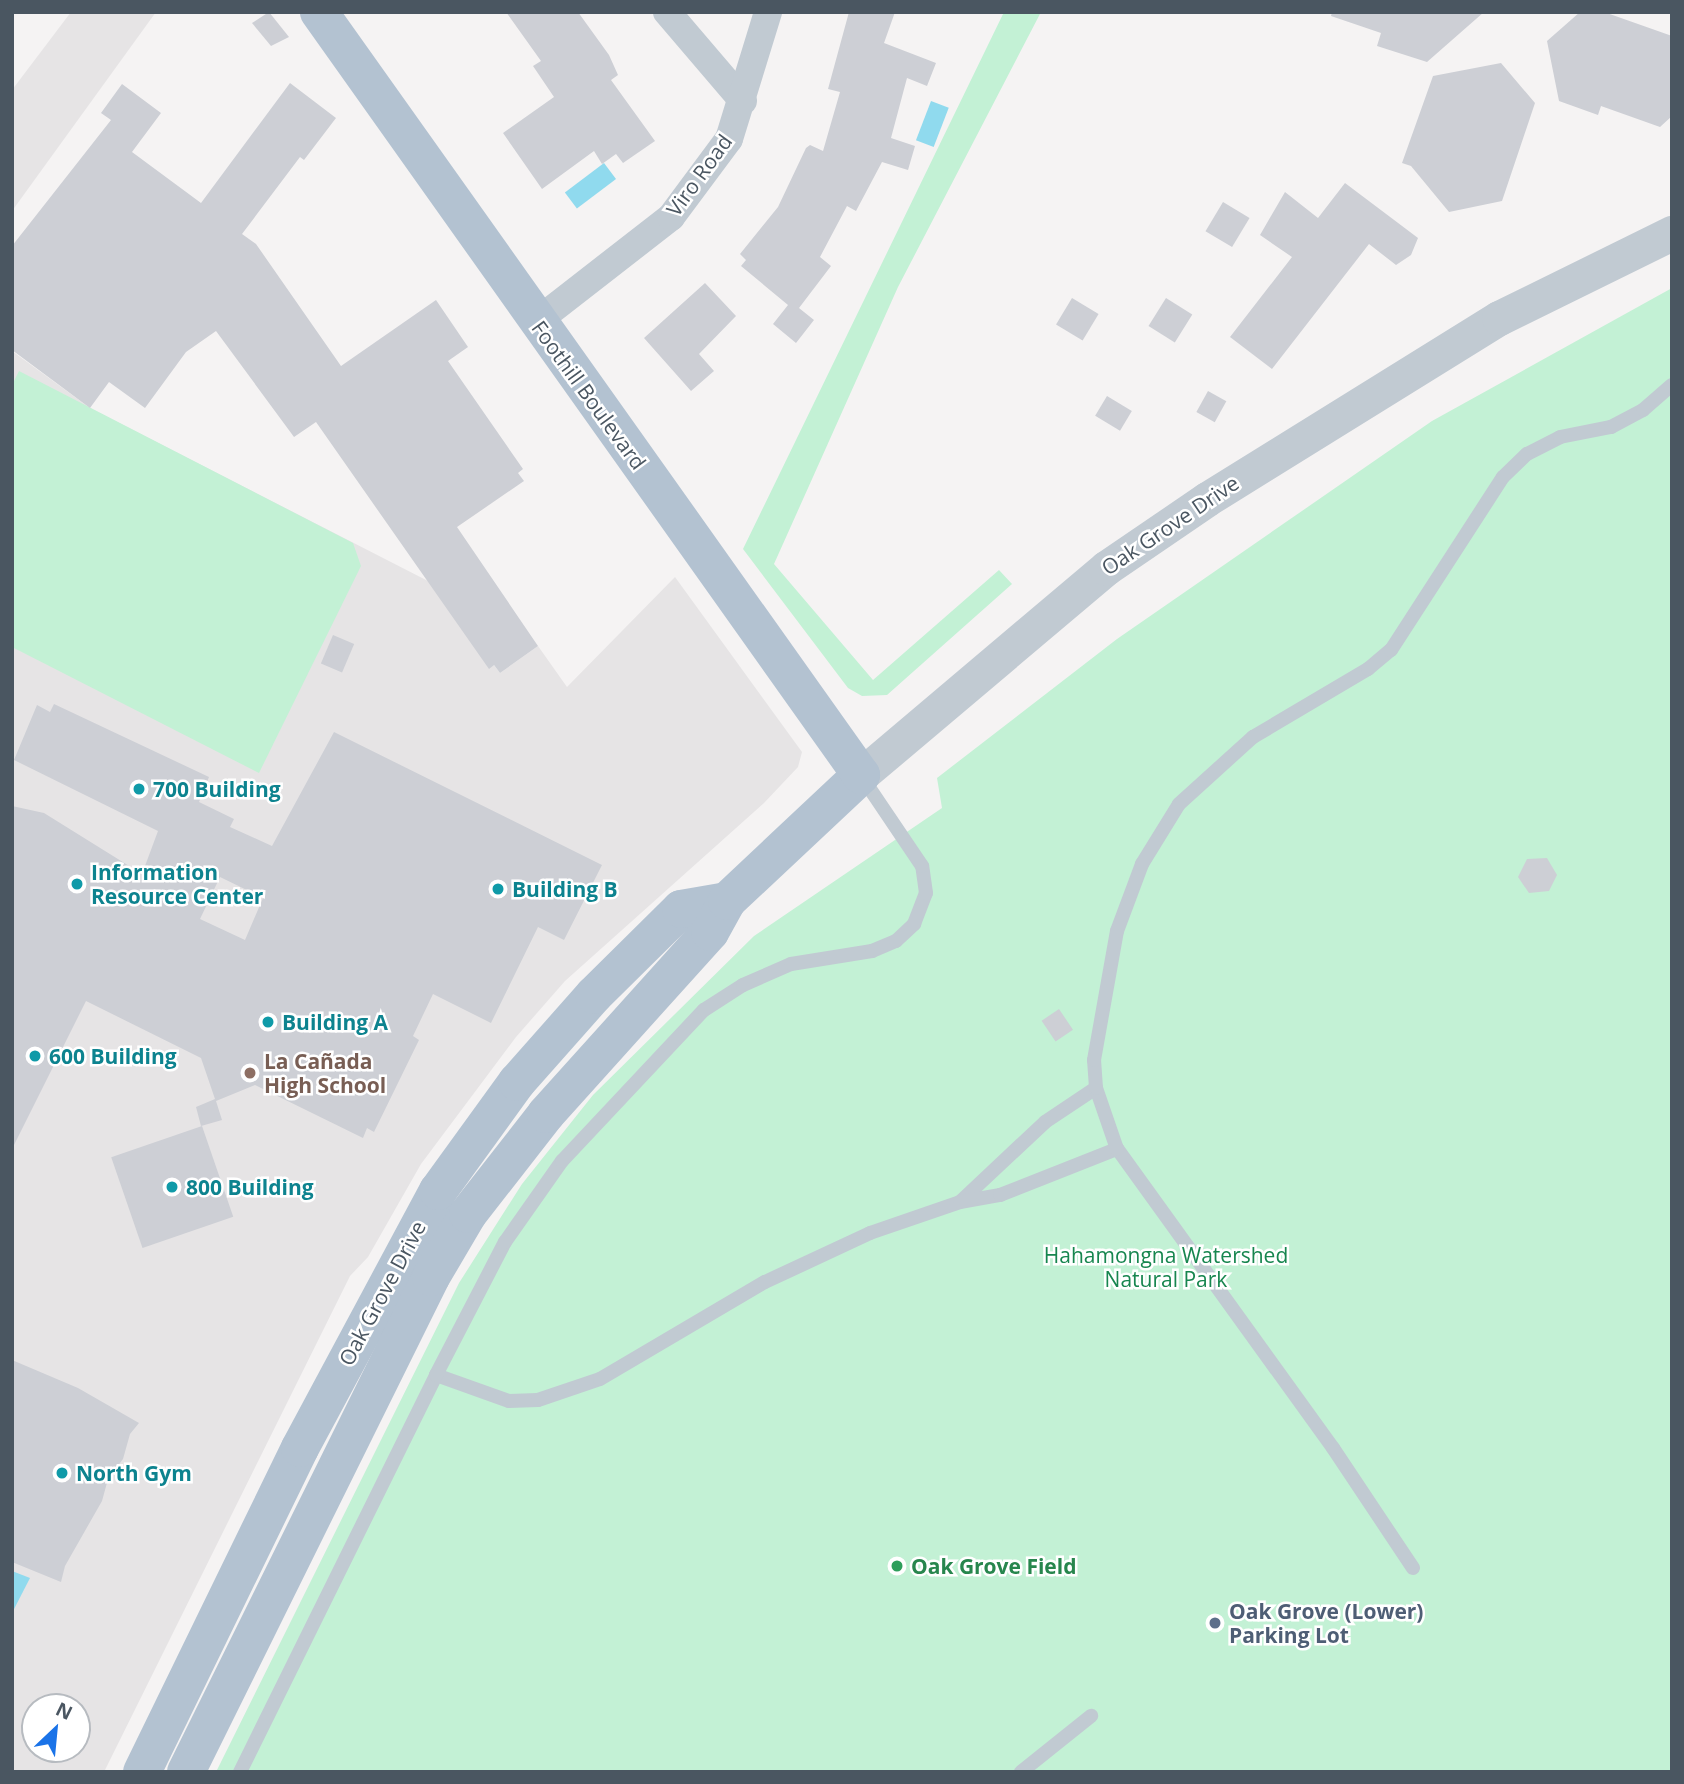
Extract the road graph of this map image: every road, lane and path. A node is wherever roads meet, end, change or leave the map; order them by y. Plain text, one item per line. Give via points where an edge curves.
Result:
1 (319, 12) edge
2 (667, 12) edge
3 (768, 12) edge
4 (743, 101) junction
5 (1672, 233) edge
6 (536, 322) junction
7 (1672, 385) edge
8 (861, 775) junction
9 (727, 901) junction
10 (1096, 1088) junction
11 (1117, 1149) junction
12 (960, 1202) junction
13 (436, 1375) junction
14 (1413, 1569) dead end
15 (1091, 1716) dead end
16 (142, 1772) edge
17 (186, 1772) edge
18 (240, 1772) edge
19 (1021, 1772) edge

1 - 6 main road, Foothill Boulevard
2 - 4 street
3 - 4 street, Viro Road
4 - 6 street, Viro Road via 729,139 671,217
5 - 8 street, Oak Grove Drive via 1488,324 1207,499 1106,568
6 - 8 main road, Foothill Boulevard
7 - 10 lane via 1643,410 1611,427 1560,437 1527,454 1503,477 1391,650 1368,669 1253,737 1178,804 1142,864 1117,931 1094,1059
8 - 9 main road, Oak Grove Drive
8 - 13 lane via 922,866 926,893 914,924 896,941 872,951 791,964 743,985 704,1010 562,1161 505,1242
9 - 16 main road, Oak Grove Drive via 681,909 594,995 517,1082 438,1191 300,1448
9 - 17 main road, Oak Grove Drive via 710,932 546,1114 449,1243
10 - 11 lane
10 - 12 lane via 1045,1122
11 - 12 lane via 1000,1195
11 - 14 lane via 1334,1448
12 - 13 lane via 870,1233 765,1282 600,1379 538,1400 509,1401
13 - 18 lane
15 - 19 lane

